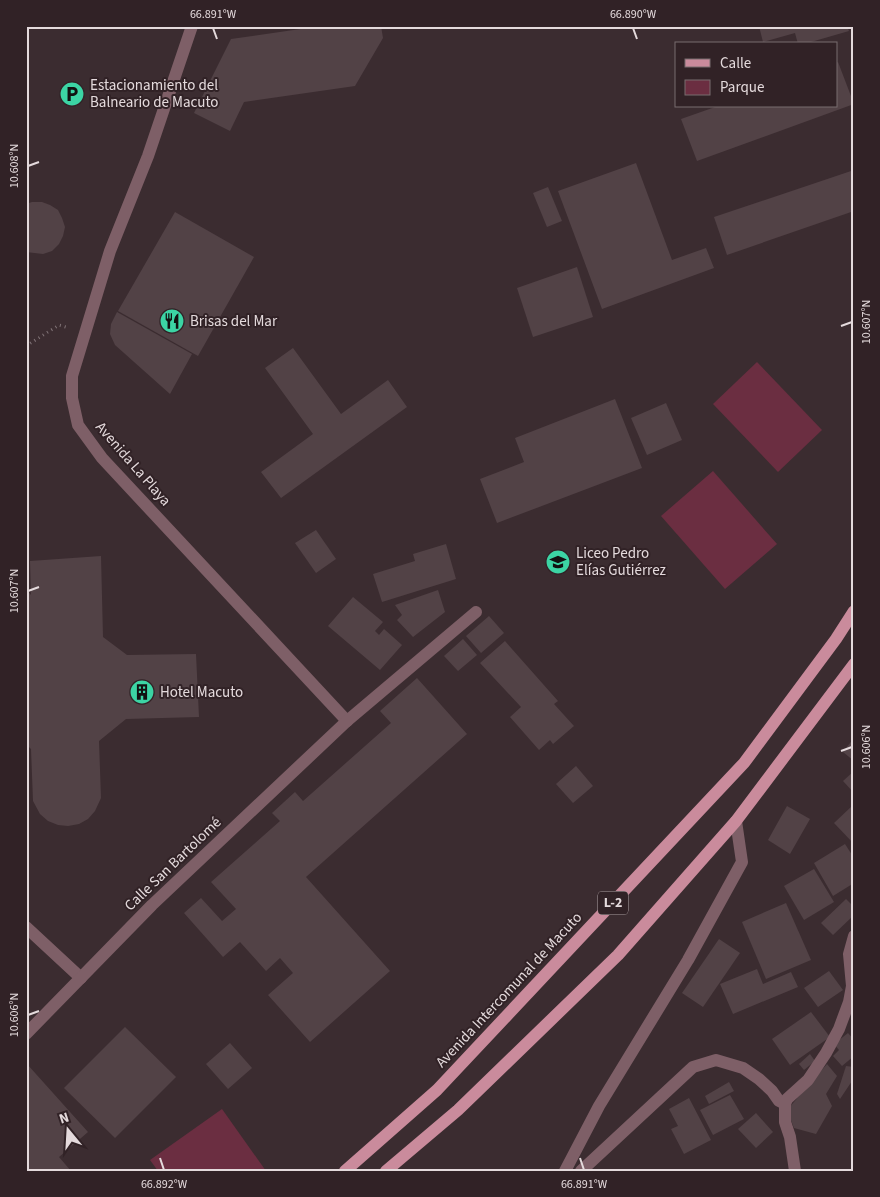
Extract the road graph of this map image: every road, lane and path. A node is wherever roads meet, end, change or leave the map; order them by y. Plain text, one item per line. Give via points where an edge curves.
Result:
1 (192, 26) edge
2 (84, 334) junction
3 (26, 346) edge
4 (854, 611) edge
5 (476, 612) dead end
6 (854, 664) edge
7 (347, 722) junction
8 (736, 821) junction
9 (26, 927) edge
10 (854, 936) edge
11 (81, 978) junction
12 (26, 1034) edge
13 (784, 1104) junction
14 (344, 1171) edge
15 (386, 1171) edge
16 (565, 1171) edge
17 (581, 1171) edge
18 (795, 1171) edge

1 - 2 street, Avenida La Playa via 148,156 110,251
2 - 3 path via 59,325
2 - 7 street, Avenida La Playa via 72,376 72,398 78,425 102,458
4 - 14 main road, Avenida Intercomunal de Macuto / L-2 via 744,763 437,1090
5 - 7 street, Calle San Bartolomé
6 - 8 main road, L-2
7 - 11 street, Calle San Bartolomé via 152,905
8 - 15 main road, L-2 via 618,955 458,1110
8 - 16 street via 742,862 688,960 598,1106
9 - 11 street
10 - 13 street via 849,954 852,986 839,1030 808,1080
11 - 12 street, Calle San Bartolomé
13 - 17 street via 743,1068 716,1060 693,1068
13 - 18 street

